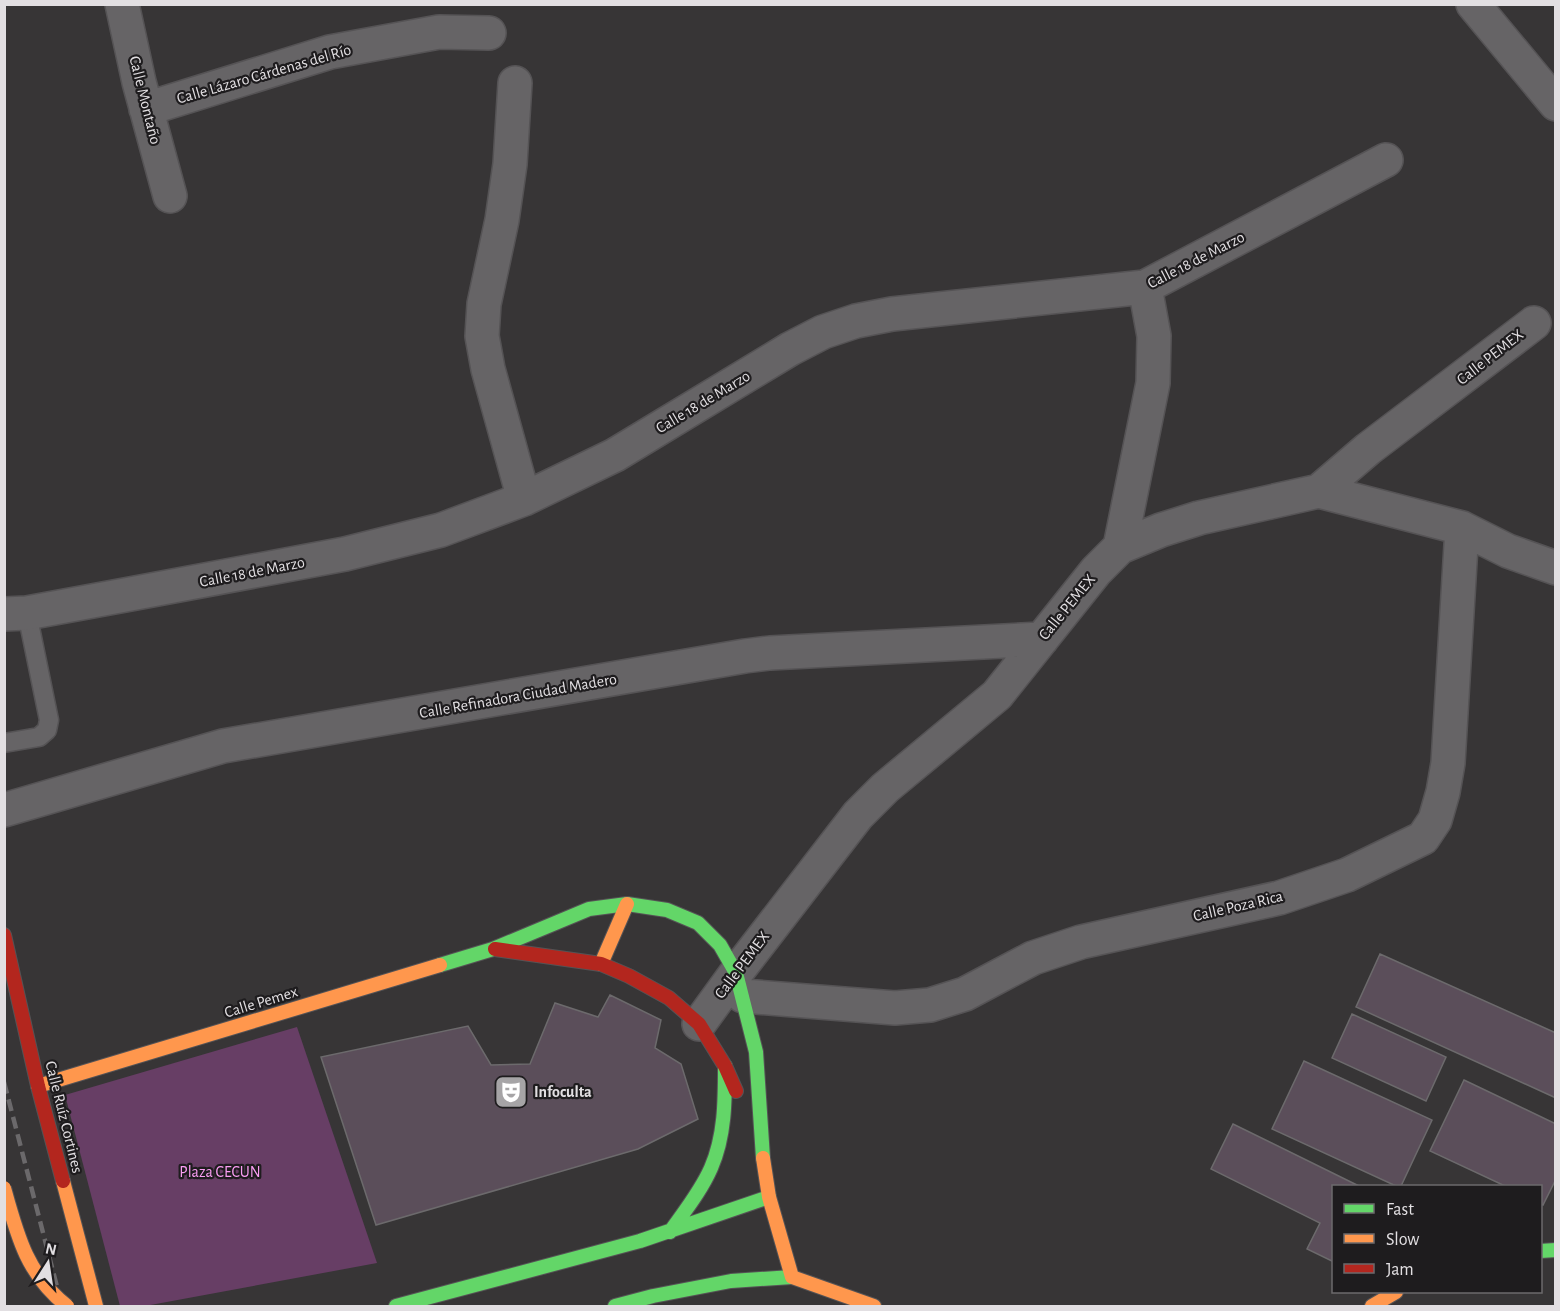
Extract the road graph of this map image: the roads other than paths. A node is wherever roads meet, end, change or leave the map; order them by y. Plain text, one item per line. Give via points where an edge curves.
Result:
1 (122, 4) edge
2 (1473, 4) edge
3 (489, 33) dead end
4 (515, 83) dead end
5 (1556, 104) edge
6 (146, 109) junction
7 (1386, 160) dead end
8 (170, 196) dead end
9 (1144, 287) junction
10 (1534, 323) dead end
11 (1318, 491) junction
12 (524, 499) junction
13 (1462, 528) junction
14 (1120, 547) junction
15 (1556, 568) edge
16 (16, 613) edge
17 (1042, 639) junction
18 (4, 743) edge
19 (4, 810) edge
20 (627, 904) junction
21 (4, 935) edge
22 (493, 949) junction
23 (601, 964) junction
24 (739, 985) junction
25 (699, 1024) junction
26 (725, 1066) junction
27 (38, 1086) junction
28 (761, 1142) junction
29 (4, 1188) edge
30 (769, 1197) junction
31 (670, 1232) junction
32 (792, 1277) junction
33 (1394, 1293) edge
34 (67, 1306) edge
35 (96, 1306) edge
36 (396, 1306) edge
37 (615, 1306) edge
38 (874, 1306) edge
39 (1372, 1306) edge

1 - 6 street, Calle Montaño
2 - 5 street
3 - 6 street, Calle Lázaro Cárdenas del Río via 439,32 330,52
4 - 12 street via 510,164 484,304 482,336
6 - 8 street, Calle Montaño
7 - 9 street, Calle 18 de Marzo
9 - 12 street, Calle 18 de Marzo via 892,314 834,328 790,349 615,455
9 - 14 street via 1154,336 1154,382
10 - 11 street, Calle PEMEX
11 - 13 street
11 - 14 street, Calle PEMEX via 1199,518
12 - 16 street, Calle 18 de Marzo via 441,530 345,554
13 - 15 street via 1508,551
13 - 24 street, Calle Poza Rica via 1448,763 1435,820 1423,838 1347,874 1279,898 1056,950 965,994 930,1005 895,1008
14 - 17 street, Calle PEMEX
16 - 18 lane via 49,720 47,730 39,736
17 - 19 street, Calle Refinadora Ciudad Madero via 745,656 223,747
17 - 24 street, Calle PEMEX via 997,695 858,815
20 - 22 main road, Calle Pemex via 589,909
20 - 23 main road
20 - 24 main road, Calle Pemex via 668,910 698,923 720,945
21 - 27 main road, Calle Ruíz Cortines
22 - 23 main road
22 - 27 main road, Calle Pemex
23 - 25 main road via 669,998
24 - 25 street, Calle PEMEX
24 - 28 main road, Calle Pemex via 756,1052
25 - 26 main road
26 - 28 main road
26 - 31 main road via 724,1112 714,1159
27 - 35 main road, Calle Ruíz Cortines
28 - 30 main road
29 - 34 main road, bridge via 18,1237 35,1275
30 - 31 main road
30 - 32 main road
31 - 36 main road
32 - 37 main road via 731,1281
32 - 38 main road
33 - 39 main road

